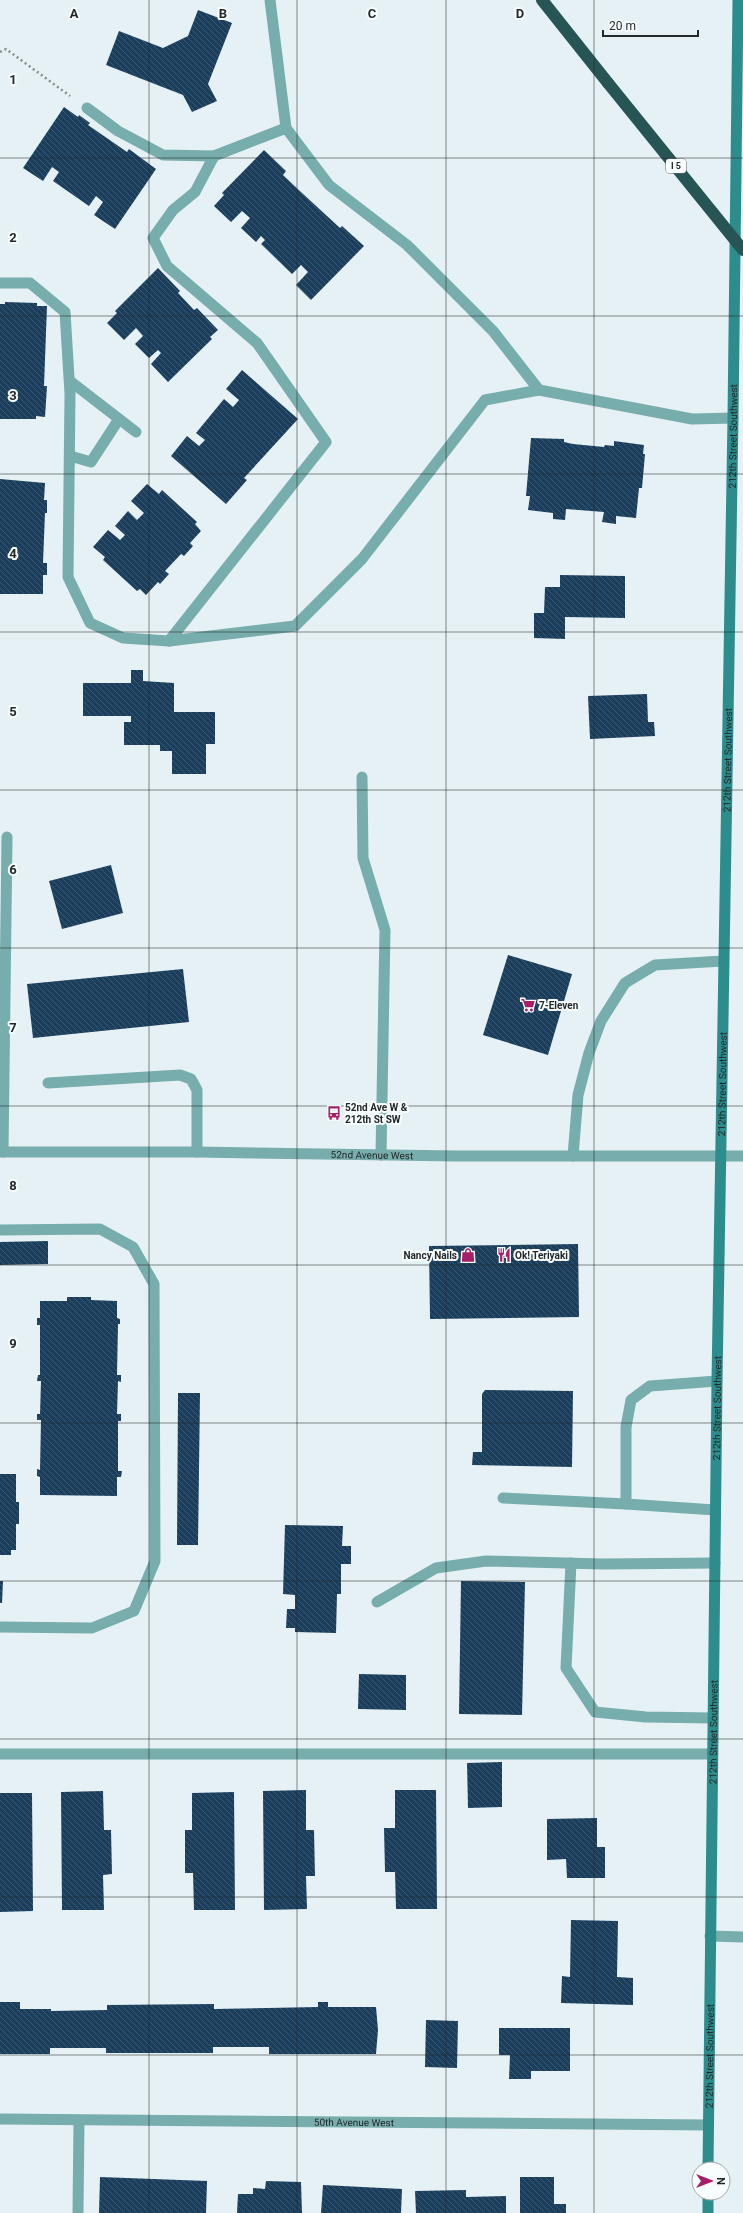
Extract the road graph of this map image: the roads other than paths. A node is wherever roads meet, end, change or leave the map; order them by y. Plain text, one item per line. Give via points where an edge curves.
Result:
1 (270, 0) edge
2 (542, 0) edge
3 (738, 0) edge
4 (86, 108) road end
5 (286, 128) junction
6 (214, 156) junction
7 (743, 250) edge
8 (0, 283) edge
9 (70, 381) junction
10 (539, 390) junction
11 (733, 418) junction
12 (119, 419) junction
13 (136, 432) dead end
14 (70, 456) junction
15 (169, 641) junction
16 (362, 777) dead end
17 (7, 837) dead end
18 (723, 961) junction
19 (48, 1083) dead end
20 (1, 1152) edge
21 (197, 1152) junction
22 (380, 1155) junction
23 (573, 1156) junction
24 (720, 1156) junction
25 (743, 1156) edge
26 (0, 1230) edge
27 (717, 1381) junction
28 (503, 1498) dead end
29 (626, 1504) junction
30 (715, 1510) junction
31 (571, 1563) junction
32 (715, 1563) junction
33 (377, 1602) dead end
34 (0, 1627) edge
35 (713, 1718) junction
36 (0, 1754) edge
37 (712, 1754) junction
38 (710, 1936) junction
39 (743, 1936) edge
40 (0, 2119) edge
41 (79, 2120) junction
42 (708, 2125) junction
43 (708, 2161) edge
44 (708, 2201) edge
45 (78, 2213) edge
46 (708, 2213) edge

1 - 5 street
2 - 7 highway, I 5, bridge
3 - 11 main road, 212th Street Southwest
4 - 6 street via 118,131 163,155
5 - 6 street
5 - 10 street via 329,185 407,245 493,331
6 - 15 street via 195,192 173,210 153,238 167,266 257,343 326,442
8 - 9 street via 30,283 65,312
9 - 12 street
9 - 14 street
10 - 11 street via 692,419
10 - 15 street via 485,400 362,559 295,626
11 - 18 main road, 212th Street Southwest
12 - 13 street
12 - 14 street via 91,462
14 - 15 street via 68,577 90,623 123,638
16 - 22 street via 363,858 385,930
17 - 20 street
18 - 23 street via 655,965 625,983 601,1021 589,1053 578,1094
18 - 24 main road, 212th Street Southwest
19 - 21 street via 180,1075 191,1079 197,1090
20 - 21 street, 52nd Avenue West
21 - 22 street, 52nd Avenue West
22 - 23 street, 52nd Avenue West
23 - 24 street, 52nd Avenue West
24 - 25 street, 52nd Avenue West
24 - 27 main road, 212th Street Southwest
26 - 34 street via 100,1229 133,1246 154,1284 155,1561 134,1611 92,1628
27 - 29 street via 650,1386 630,1400 626,1427
27 - 30 main road, 212th Street Southwest
28 - 29 street
29 - 30 street
30 - 32 main road, 212th Street Southwest
31 - 32 street
31 - 33 street via 486,1561 436,1568
31 - 35 street via 566,1668 595,1712
32 - 35 main road, 212th Street Southwest
35 - 37 main road, 212th Street Southwest
36 - 37 street
37 - 38 main road, 212th Street Southwest
38 - 39 street
38 - 42 main road, 212th Street Southwest
40 - 41 street, 50th Avenue West
41 - 42 street, 50th Avenue West
41 - 45 street
42 - 43 main road, 212th Street Southwest
44 - 46 main road

